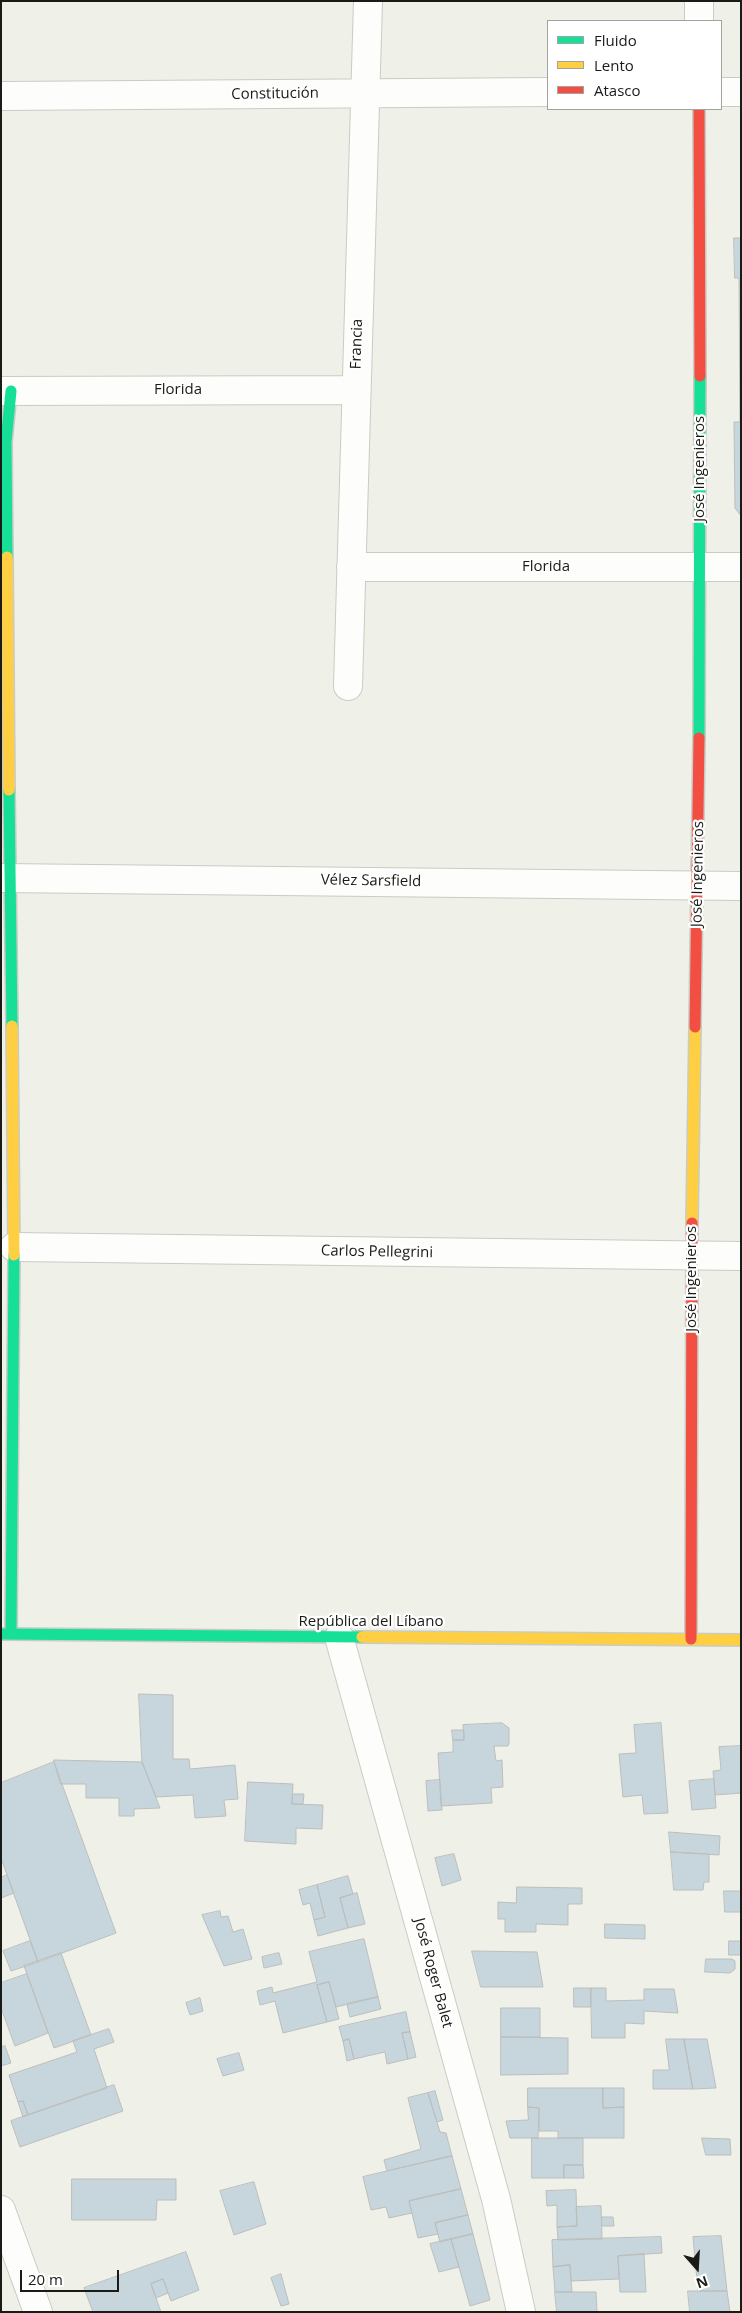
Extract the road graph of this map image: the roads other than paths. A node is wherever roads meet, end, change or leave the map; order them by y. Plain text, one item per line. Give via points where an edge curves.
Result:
1 (368, 1) edge
2 (699, 1) edge
3 (699, 20) edge
4 (547, 92) edge
5 (722, 92) edge
6 (741, 92) edge
7 (366, 93) junction
8 (1, 96) edge
9 (699, 110) edge
10 (355, 390) junction
11 (6, 391) edge
12 (351, 567) junction
13 (701, 567) junction
14 (741, 567) edge
15 (348, 686) dead end
16 (6, 878) edge
17 (698, 885) junction
18 (741, 886) edge
19 (14, 1246) junction
20 (692, 1256) junction
21 (741, 1256) edge
22 (6, 1634) edge
23 (339, 1637) junction
24 (691, 1639) junction
25 (741, 1640) edge
26 (1, 2210) edge
27 (38, 2312) edge
28 (520, 2312) edge

1 - 7 street, Francia
2 - 3 street
4 - 7 street, Constitución
5 - 6 street
7 - 8 street, Constitución
7 - 10 street, Francia
9 - 13 street, José Ingenieros
10 - 11 street, Florida
10 - 12 street, Francia
11 - 16 street
12 - 13 street, Florida
12 - 15 street, Francia
13 - 14 street, Florida
13 - 17 street, José Ingenieros
16 - 17 street, Vélez Sarsfield
16 - 19 street
17 - 18 street, Vélez Sarsfield
17 - 20 street, José Ingenieros
19 - 20 street, Carlos Pellegrini
19 - 22 street
20 - 21 street, Carlos Pellegrini
20 - 24 street, José Ingenieros
22 - 23 street, República del Líbano
23 - 24 street, República del Líbano
23 - 28 street, José Roger Balet via 496,2199
24 - 25 street, República del Líbano
26 - 27 street

